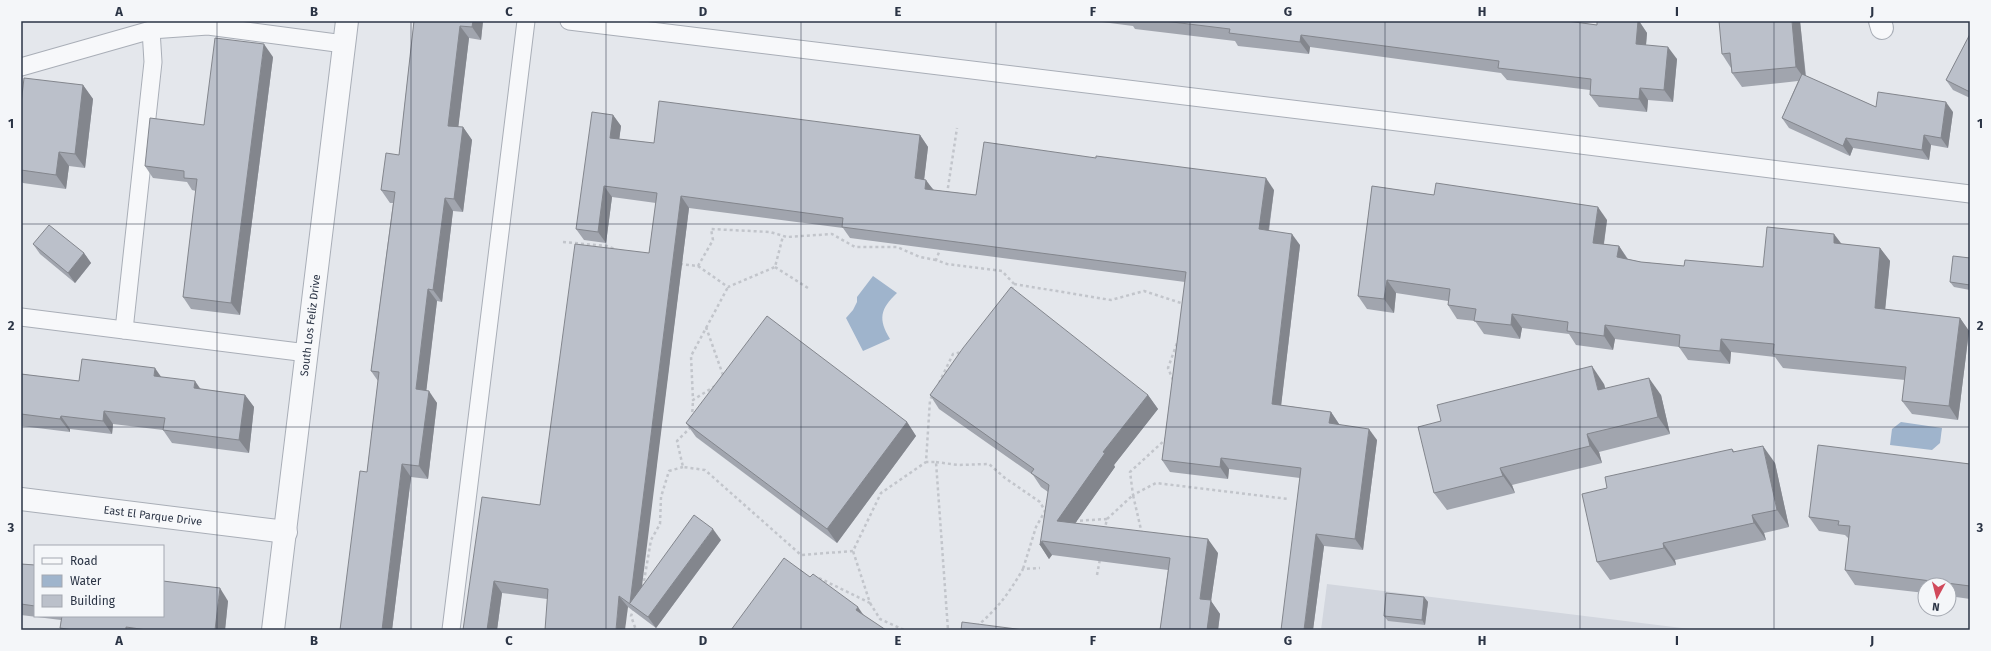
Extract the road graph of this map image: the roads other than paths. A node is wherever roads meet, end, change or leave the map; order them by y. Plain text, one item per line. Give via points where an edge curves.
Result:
1 (347, 21) edge
2 (526, 21) edge
3 (570, 21) edge
4 (151, 30) junction
5 (344, 44) junction
6 (21, 67) edge
7 (1970, 194) edge
8 (21, 317) edge
9 (124, 330) junction
10 (307, 353) junction
11 (21, 499) edge
12 (286, 532) junction
13 (273, 630) edge
14 (451, 630) edge

1 - 5 street, South Los Feliz Drive
2 - 14 lane
3 - 7 lane
4 - 5 lane via 208,26
4 - 6 lane
4 - 9 lane via 153,62
5 - 10 street, South Los Feliz Drive
8 - 9 lane
9 - 10 lane
10 - 12 street, South Los Feliz Drive
11 - 12 street, East El Parque Drive
12 - 13 street, South Los Feliz Drive

